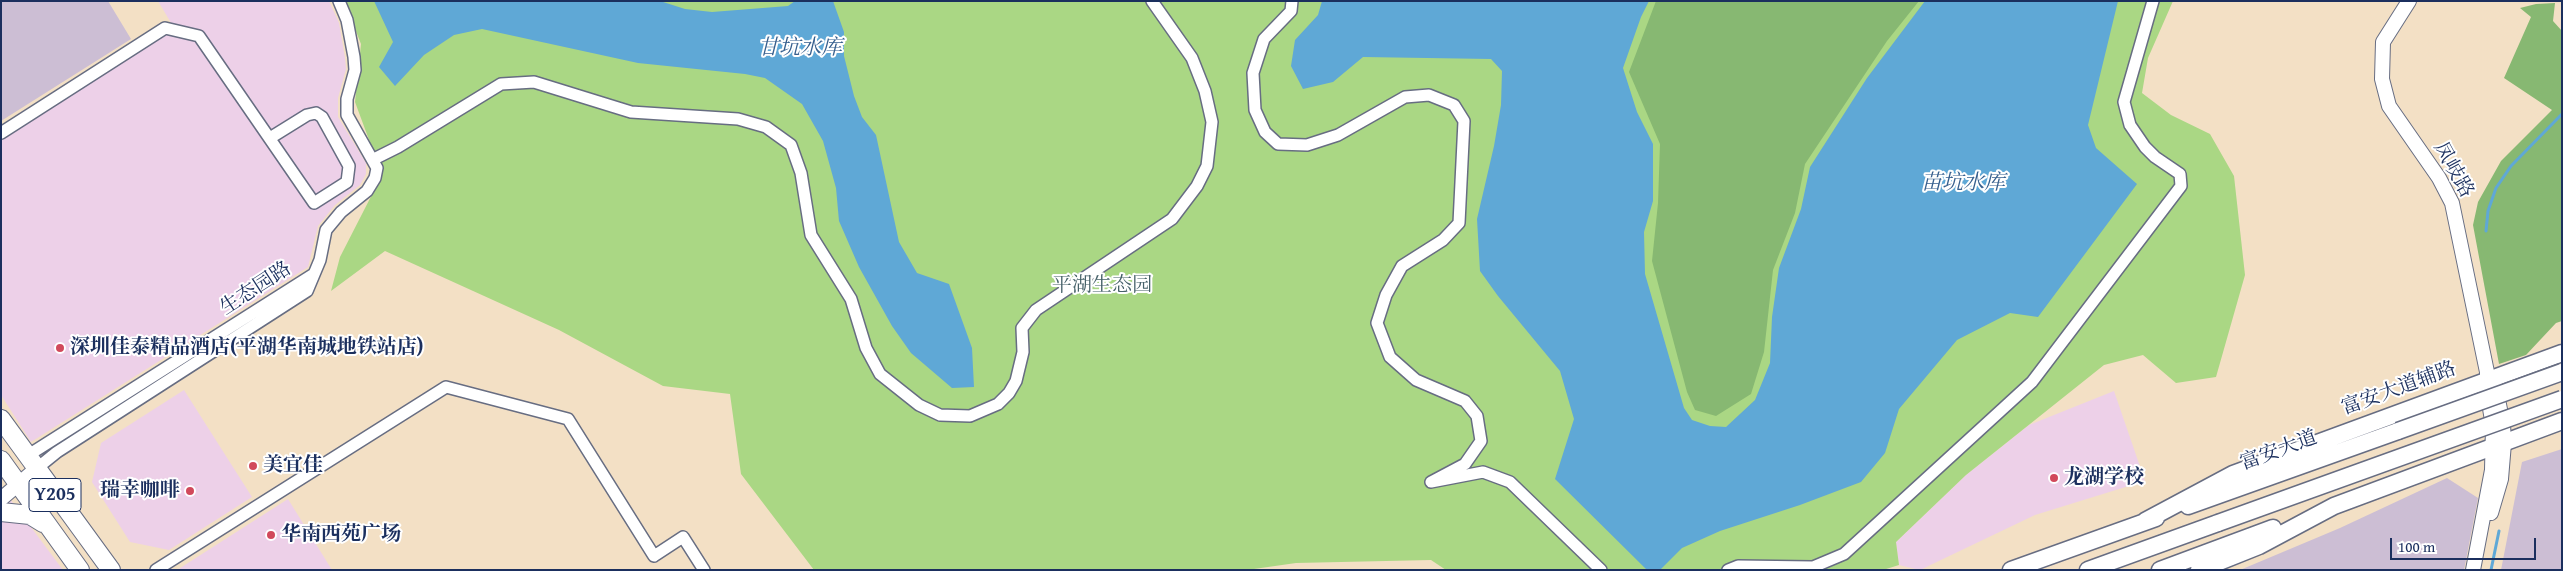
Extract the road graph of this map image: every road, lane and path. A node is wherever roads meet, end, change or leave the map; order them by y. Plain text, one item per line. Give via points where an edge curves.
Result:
1 (339, 1) edge
2 (1152, 1) edge
3 (1292, 1) edge
4 (2153, 1) edge
5 (2409, 1) edge
6 (1, 133) edge
7 (270, 138) junction
8 (374, 159) junction
9 (2562, 353) edge
10 (2562, 372) edge
11 (2488, 377) junction
12 (2562, 399) edge
13 (1, 419) edge
14 (2562, 423) edge
15 (2499, 445) junction
16 (32, 462) junction
17 (3, 465) edge
18 (18, 485) junction
19 (1, 499) edge
20 (2334, 506) junction
21 (1, 512) edge
22 (2146, 522) junction
23 (46, 524) junction
24 (80, 570) edge
25 (111, 570) edge
26 (156, 570) edge
27 (704, 570) edge
28 (1601, 570) edge
29 (1728, 570) edge
30 (2011, 570) edge
31 (2088, 570) edge
32 (2160, 570) edge
33 (2199, 570) edge
34 (2473, 570) edge

1 - 8 street via 350,32 354,57 347,115
2 - 8 street via 1192,58 1205,91 1212,122 1207,166 1197,186 1172,219 1036,310 1022,328 1023,352 1016,381 998,404 970,416 940,415 919,405 880,374 866,348 851,299 811,235 801,173 791,145 766,127 738,119 631,112 534,82 501,84
3 - 28 street via 1291,11 1264,39 1253,73 1255,110 1265,132 1278,144 1307,145 1338,136 1405,97 1429,96 1454,105 1464,121 1459,223 1443,240 1402,266 1386,295 1377,323 1390,357 1416,380 1465,401 1477,416 1481,440 1465,464 1431,482 1483,472 1510,482
4 - 29 street via 2124,102 2130,125 2155,157 2180,174 2181,186 2032,382 1844,554 1813,567 1738,566
5 - 11 street, 凤岐路 via 2383,42 2382,79 2389,106 2439,178 2452,203
6 - 7 street via 165,28 199,36
7 - 7 street via 314,203 347,182 349,166 322,117 316,113 306,115
8 - 16 street, 生态园路 via 377,168 375,178 367,191 340,212 326,230 320,260 307,291 57,452
9 - 11 main road, 富安大道辅路
10 - 22 main road, 富安大道, bridge
11 - 15 street, 凤岐路
11 - 22 main road, 富安大道辅路 via 2233,474
12 - 31 main road, bridge
13 - 16 main road, Y205
14 - 15 main road
15 - 20 main road
15 - 34 street, 凤岐路
16 - 17 street
16 - 18 street
16 - 25 main road, Y205
17 - 18 main road, Y205
18 - 19 street
18 - 23 main road, Y205
20 - 32 main road
20 - 33 main road via 2259,546
21 - 23 main road via 30,515
22 - 30 main road, 富安大道
23 - 24 main road, Y205
26 - 27 street via 446,387 568,419 654,556 683,537

